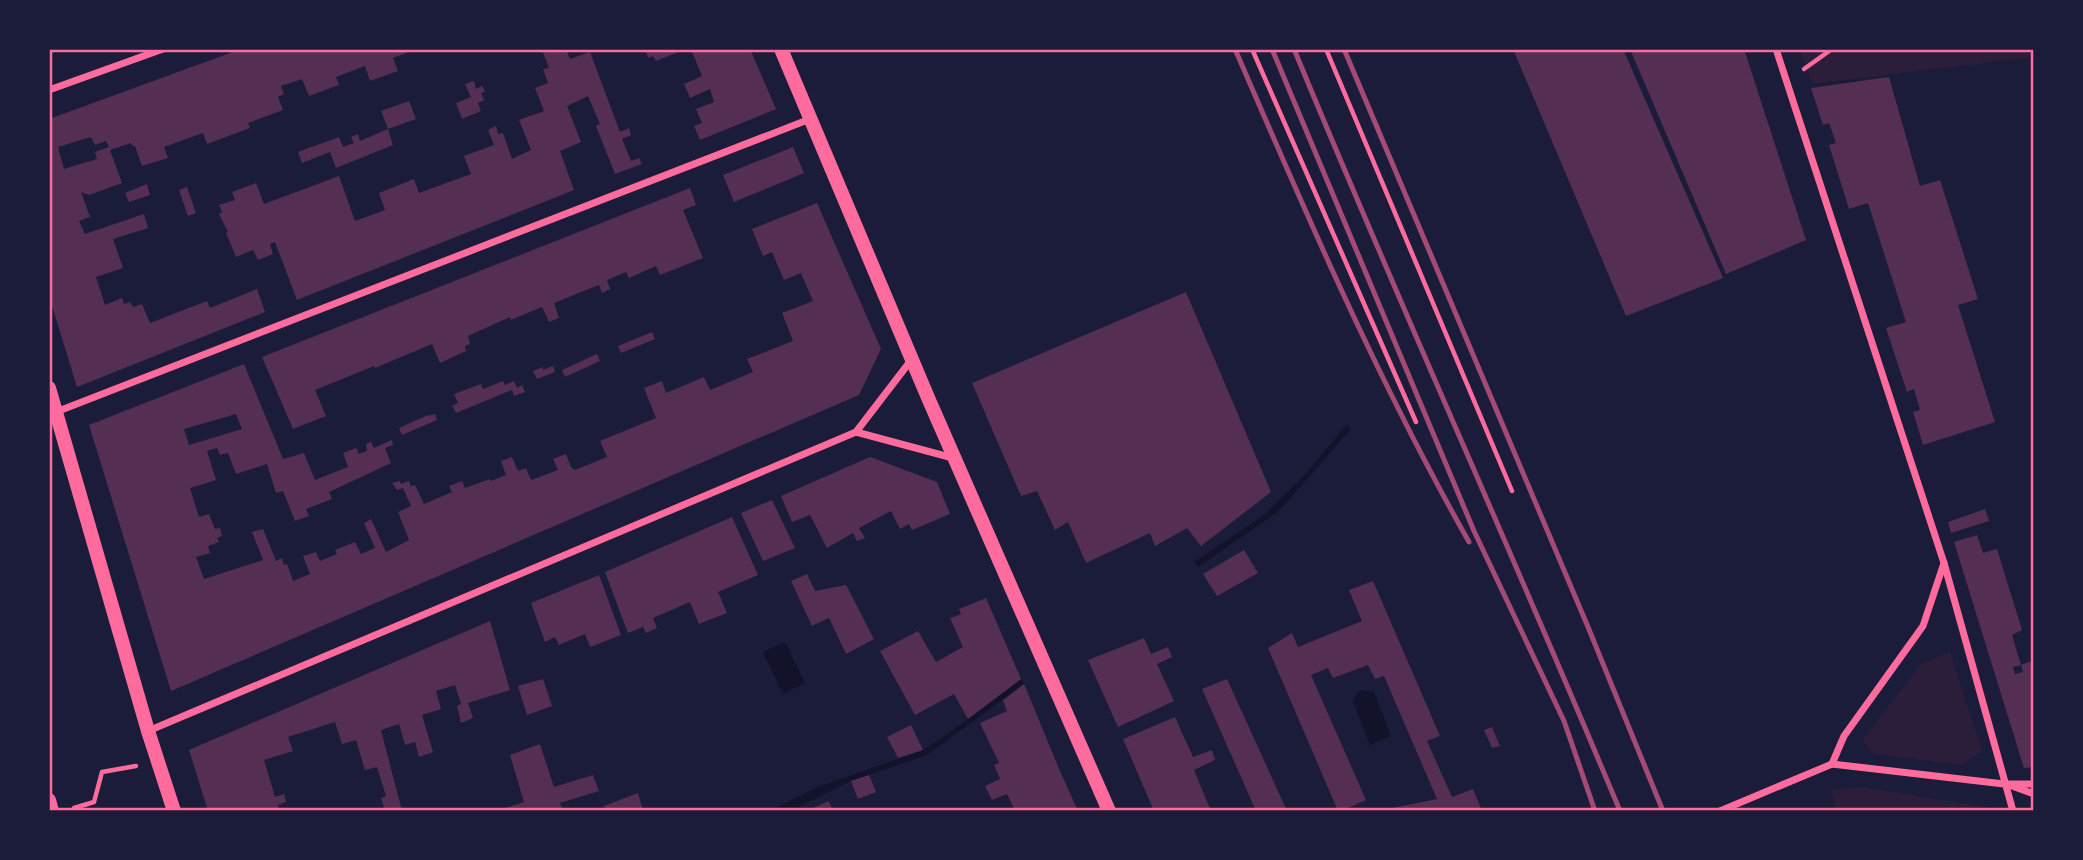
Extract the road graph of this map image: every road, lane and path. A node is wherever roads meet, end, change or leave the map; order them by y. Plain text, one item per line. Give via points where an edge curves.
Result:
1 (163, 49) edge
2 (781, 49) edge
3 (1252, 49) edge
4 (1326, 49) edge
5 (1776, 49) edge
6 (1832, 49) edge
7 (1786, 80) junction
8 (49, 90) edge
9 (811, 118) junction
10 (912, 359) junction
11 (49, 388) edge
12 (56, 412) junction
13 (1416, 422) dead end
14 (856, 432) junction
15 (956, 459) junction
16 (1512, 491) dead end
17 (1944, 563) junction
18 (148, 730) junction
19 (159, 762) junction
20 (1832, 764) junction
21 (2004, 784) junction
22 (2034, 784) edge
23 (2034, 794) edge
24 (49, 800) edge
25 (52, 811) edge
26 (63, 811) edge
27 (174, 811) edge
28 (1109, 811) edge
29 (1720, 811) edge
30 (2013, 811) edge

1 - 8 street
2 - 9 main road
3 - 13 path
4 - 16 path
5 - 7 street
6 - 7 path
7 - 17 street
9 - 10 main road
9 - 12 street
10 - 14 street
10 - 15 main road
11 - 12 main road
12 - 18 main road
14 - 15 street
14 - 18 street
15 - 28 main road
17 - 20 street via 1923,626 1844,736
17 - 21 street
18 - 19 main road
19 - 26 path via 102,772 94,802
19 - 27 main road
20 - 21 street
20 - 29 street
21 - 22 street
21 - 23 street
21 - 30 street
24 - 25 main road

